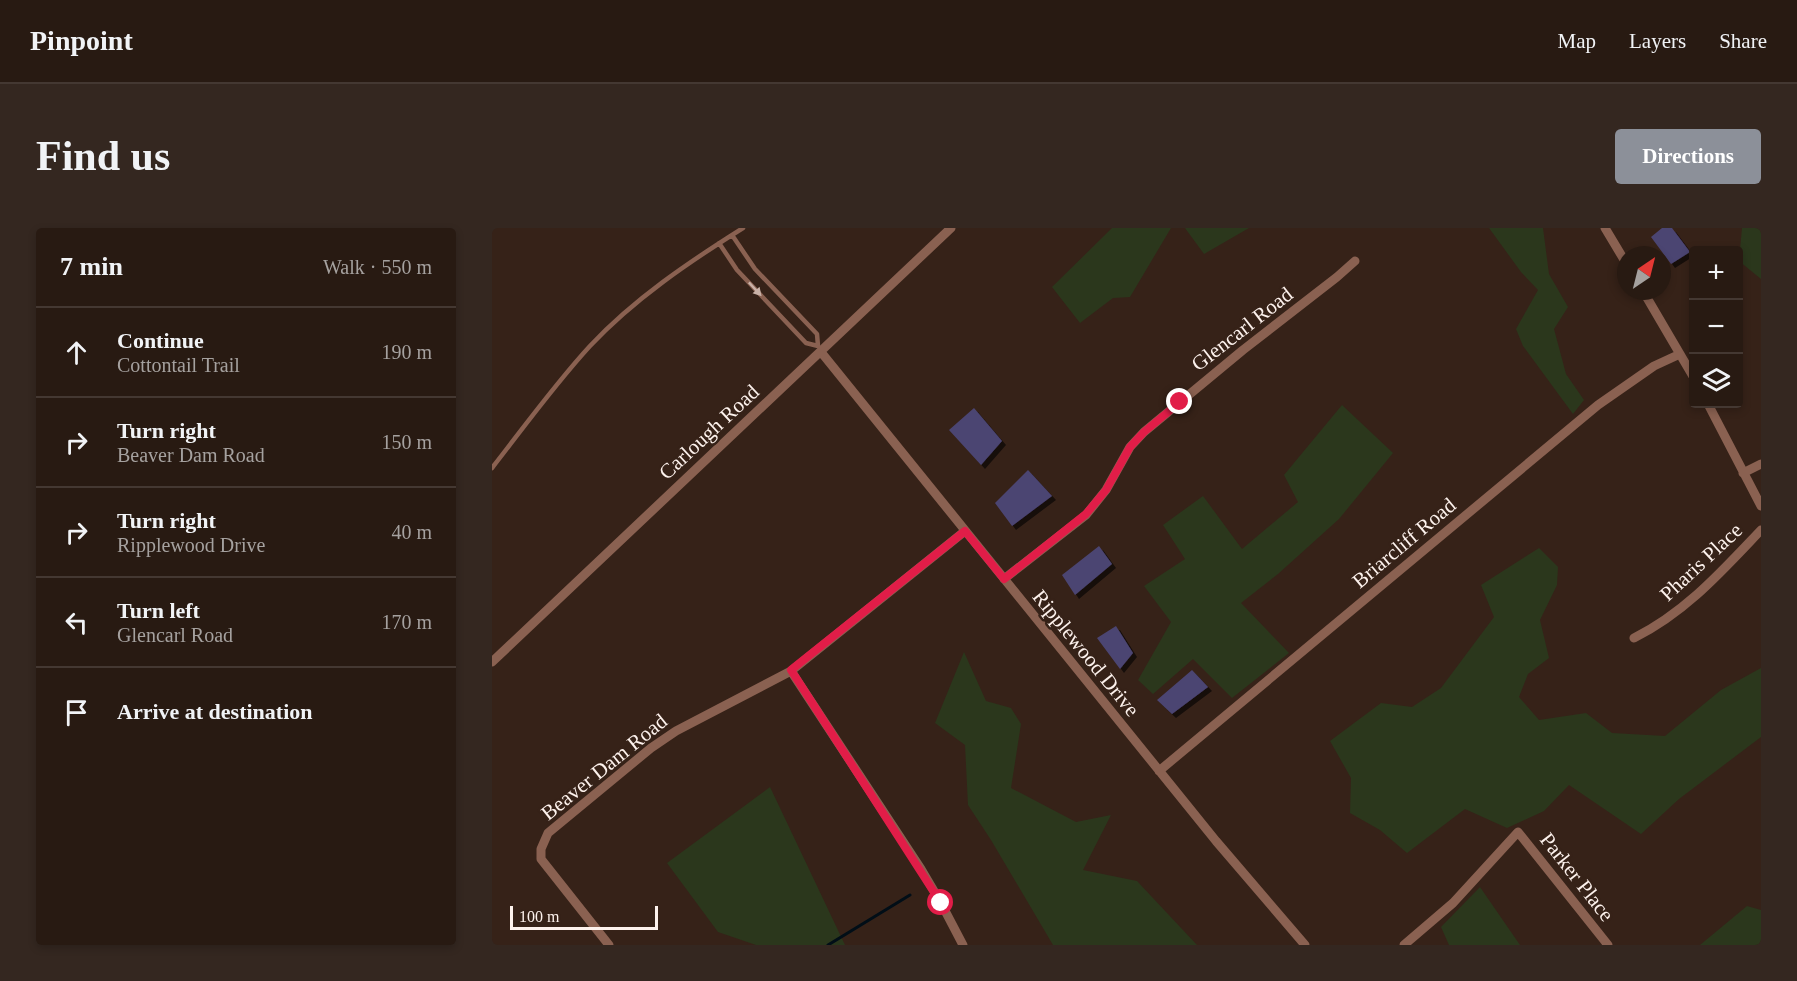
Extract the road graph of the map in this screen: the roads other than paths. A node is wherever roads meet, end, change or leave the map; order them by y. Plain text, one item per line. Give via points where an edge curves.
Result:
1 (743, 228) edge
2 (951, 228) edge
3 (1605, 228) edge
4 (732, 235) junction
5 (719, 243) junction
6 (1617, 248) edge
7 (1355, 261) dead end
8 (1648, 300) edge
9 (820, 349) junction
10 (1680, 354) junction
11 (1689, 369) edge
12 (1710, 408) edge
13 (1761, 464) edge
14 (492, 468) edge
15 (1743, 473) junction
16 (1761, 506) edge
17 (1761, 530) edge
18 (965, 531) junction
19 (1004, 579) junction
20 (1634, 638) dead end
21 (492, 662) edge
22 (791, 670) junction
23 (1159, 771) junction
24 (607, 943) edge
25 (963, 945) edge
26 (1305, 945) edge
27 (1404, 945) edge
28 (1608, 945) edge

1 - 4 lane
2 - 9 street, Carlough Road
3 - 6 street
4 - 5 lane
4 - 9 lane via 755,269 817,334
5 -> 9 lane via 737,270 806,343
5 - 14 lane via 637,302 591,345
7 - 19 street, Glencarl Road via 1144,432 1086,514
8 - 10 street
9 - 18 street, Ripplewood Drive
9 - 21 street, Carlough Road
10 - 11 street
10 - 23 street, Briarcliff Road via 1654,366 1598,405
12 - 15 street
13 - 15 street
15 - 16 street
17 - 20 street, Pharis Place via 1686,606
18 - 19 street, Ripplewood Drive
18 - 22 street, Beaver Dam Road
19 - 23 street, Ripplewood Drive
22 - 24 street, Beaver Dam Road via 659,742 543,840 541,859
22 - 25 street via 921,869
23 - 26 street, Ripplewood Drive
27 - 28 street, Parker Place via 1452,903 1518,832

